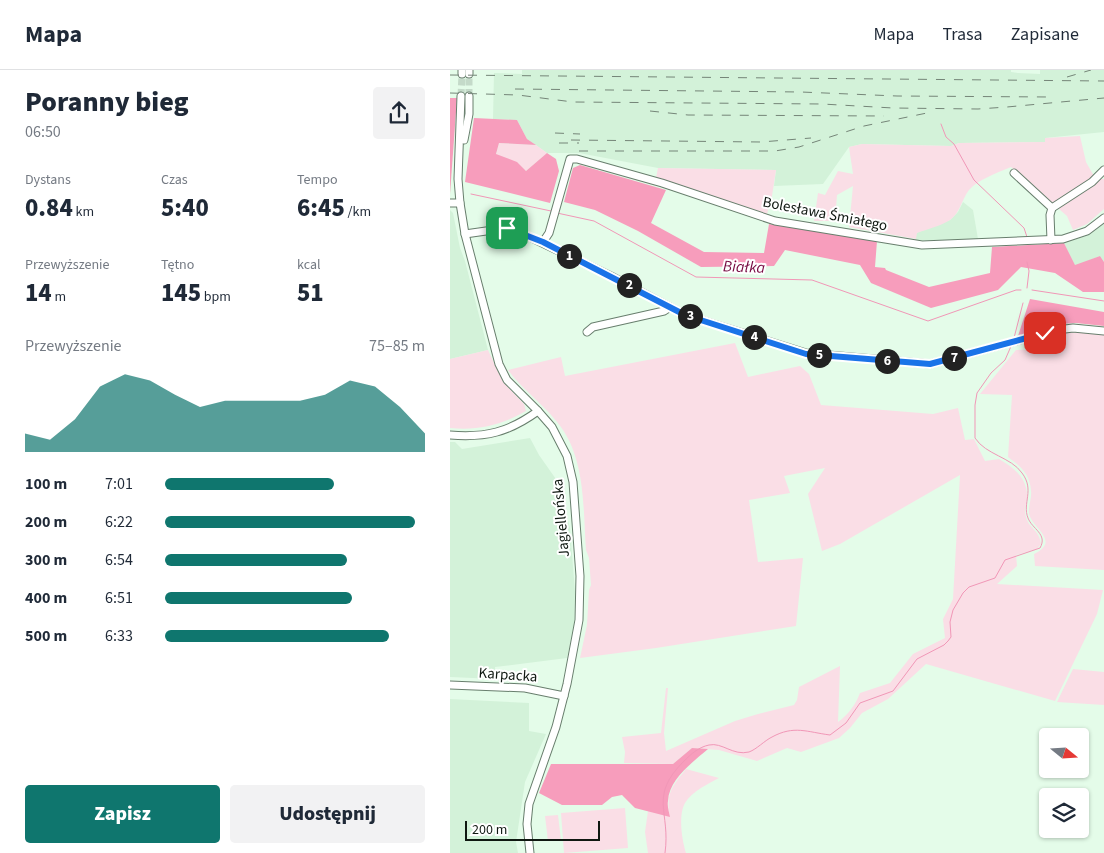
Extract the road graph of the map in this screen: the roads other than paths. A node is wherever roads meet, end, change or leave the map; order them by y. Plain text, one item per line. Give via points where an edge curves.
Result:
1 (465, 96) tunnel mouth
2 (1104, 170) edge
3 (1014, 173) dead end
4 (450, 203) edge
5 (460, 203) junction
6 (1052, 208) junction
7 (1104, 218) edge
8 (465, 234) junction
9 (1051, 240) junction
10 (543, 242) junction
11 (670, 307) junction
12 (1104, 330) edge
13 (588, 332) dead end
14 (538, 411) junction
15 (450, 435) edge
16 (450, 685) edge
17 (564, 696) junction
18 (530, 853) edge

1 - 5 street, Jagiellońska via 469,114 460,155
2 - 6 street via 1092,182
3 - 6 street
4 - 5 street
5 - 8 street, Jagiellońska
6 - 9 street
7 - 9 street, Bolesława Śmiałego via 1082,233
8 - 10 street via 507,228
8 - 14 street, Jagiellońska via 502,373
9 - 10 street, Bolesława Śmiałego via 927,245 775,220 662,183 570,159 549,233
10 - 11 street
11 - 12 street via 685,315 815,355 930,364 1065,328
11 - 13 street
14 - 15 street via 519,424 495,433
14 - 17 street, Jagiellońska via 564,449 574,489 580,604
16 - 17 street, Karpacka via 525,688
17 - 18 street, Jagiellońska via 529,804 527,830

